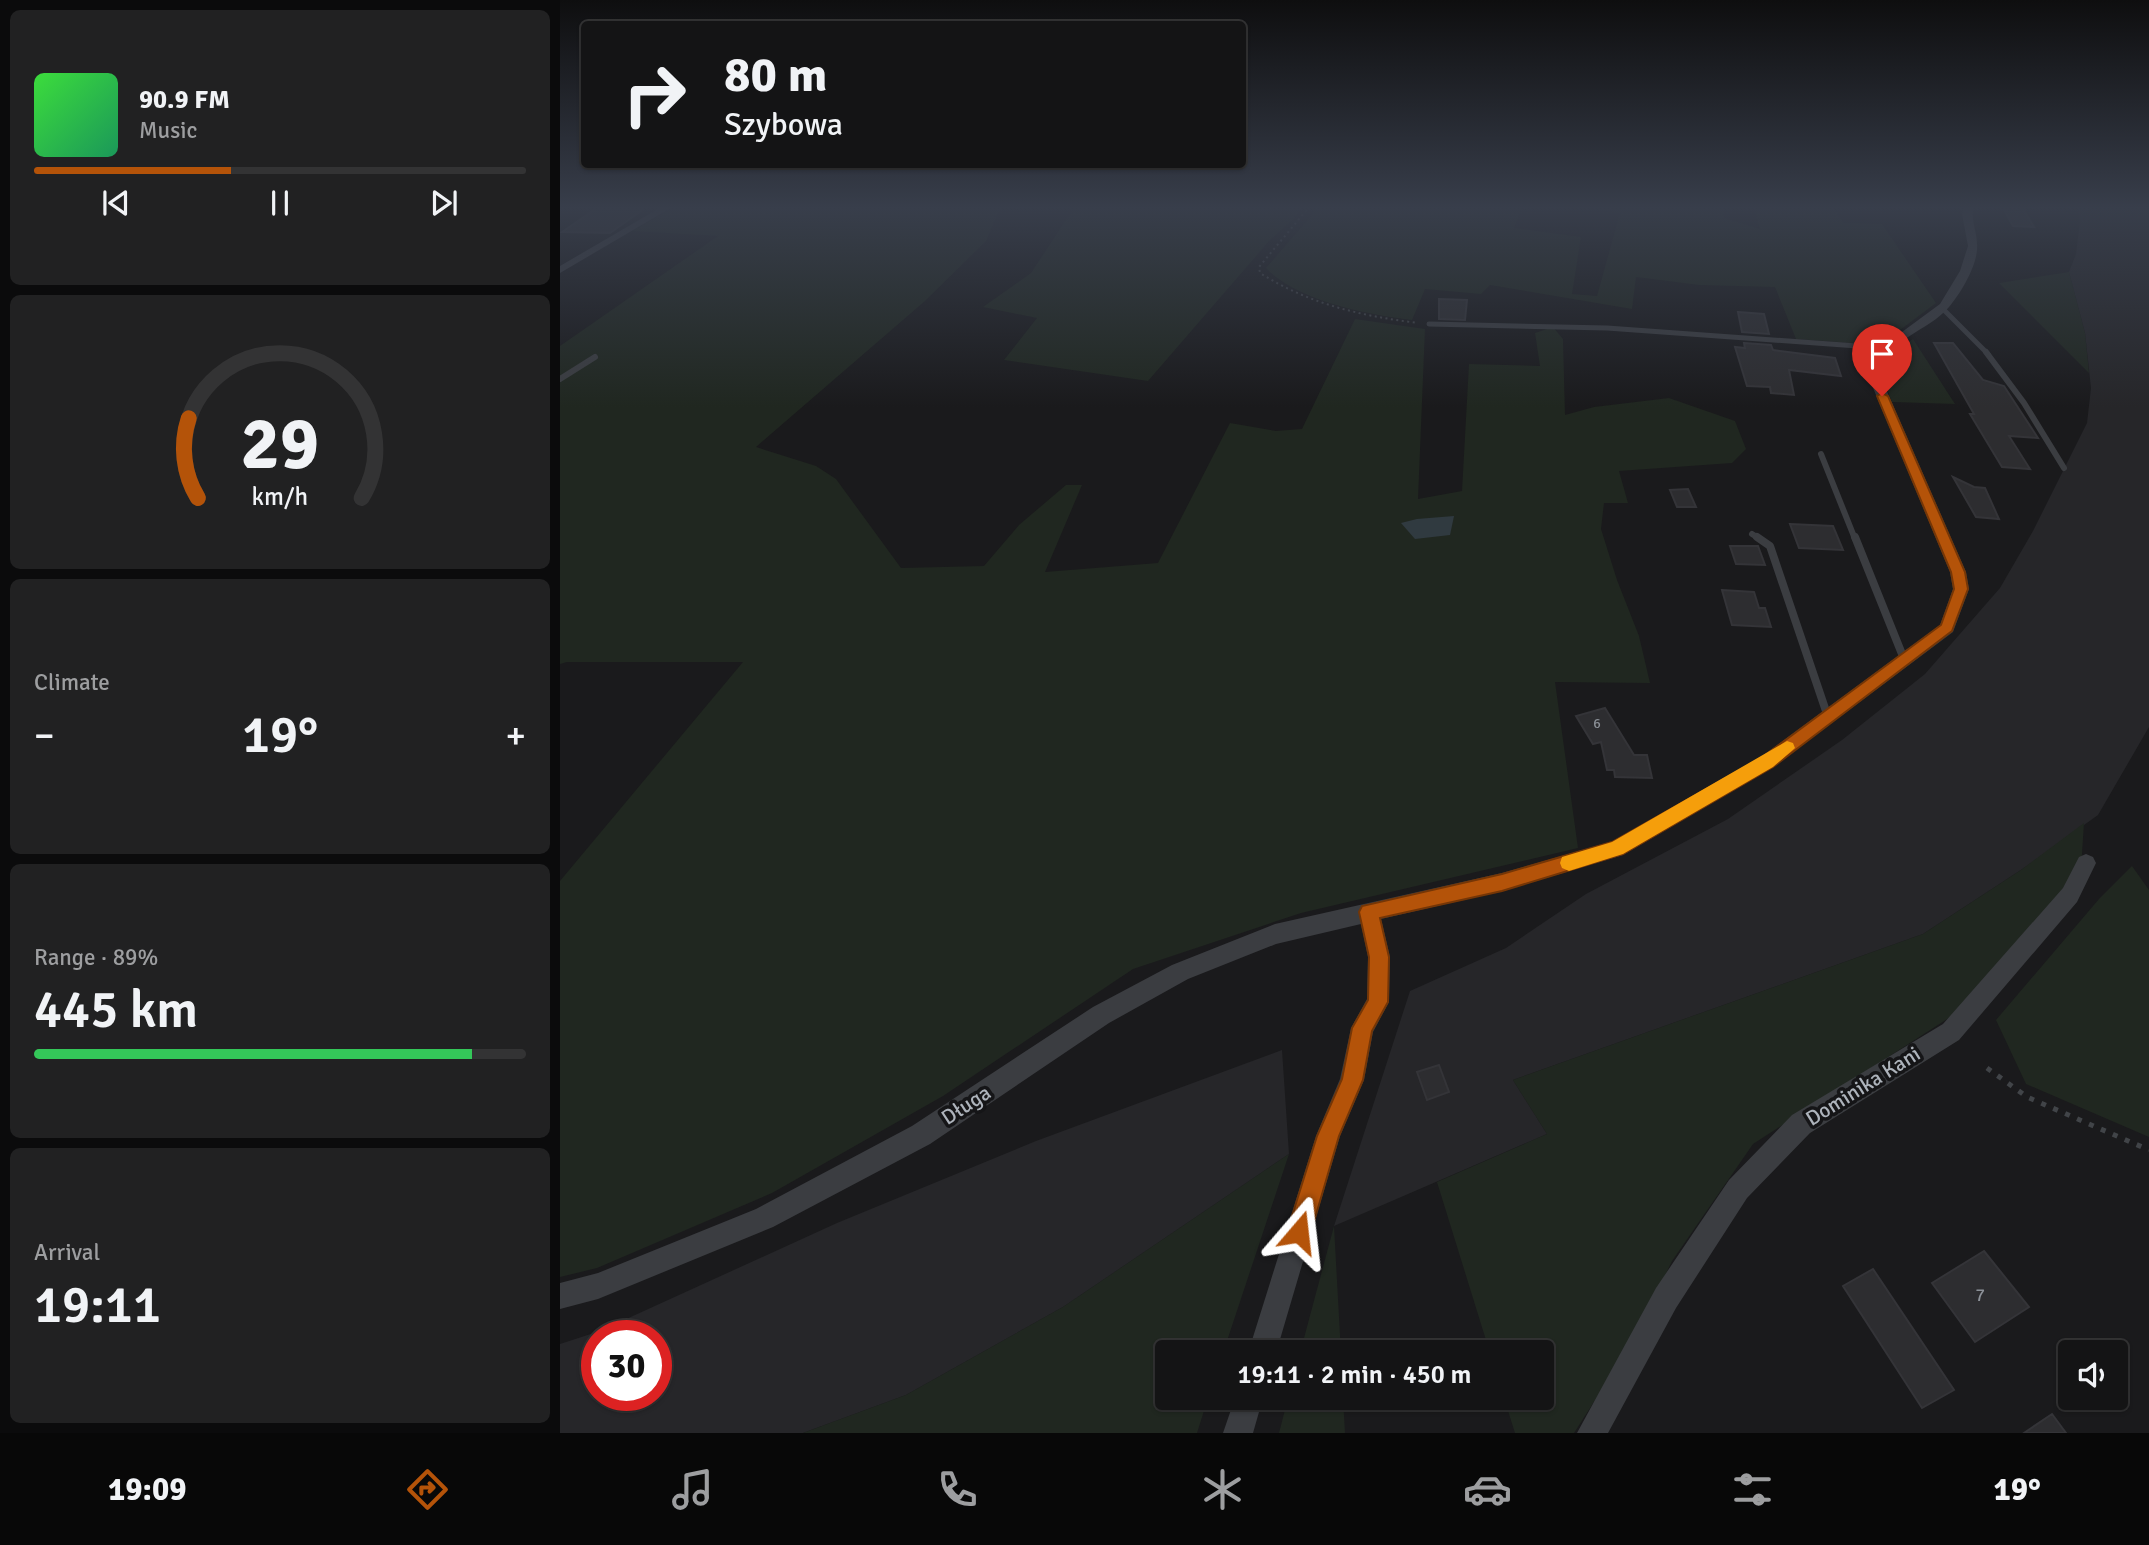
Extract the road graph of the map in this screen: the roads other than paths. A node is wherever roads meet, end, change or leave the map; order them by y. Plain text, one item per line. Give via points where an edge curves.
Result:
1 (1964, 273) edge
2 (1942, 308) junction
3 (1429, 324) road end
4 (1885, 348) junction
5 (595, 357) dead end
6 (560, 379) edge
7 (1821, 454) dead end
8 (2064, 468) dead end
9 (1752, 534) dead end
10 (1904, 659) junction
11 (1828, 717) junction
12 (2086, 863) dead end
13 (1369, 912) junction
14 (560, 1296) edge
15 (1266, 1340) edge
16 (1245, 1410) edge
17 (1238, 1433) edge
18 (1592, 1433) edge

1 - 2 street
2 - 4 street
2 - 8 lane via 1964,326 2029,409
3 - 4 lane via 1607,328
4 - 10 street, Długa via 1875,356 1872,371 1958,572 1961,589 1947,628
5 - 6 lane
7 - 10 lane
9 - 11 lane via 1770,546
10 - 11 street, Długa
11 - 13 street, Długa via 1767,762 1616,849 1502,883
12 - 18 street, Dominika Kani via 2070,895 1951,1032 1801,1124 1738,1189 1666,1298
13 - 14 street, Długa via 1275,934 1180,972 1101,1016 921,1135 776,1211 598,1286
13 - 15 street via 1379,957 1378,1002 1362,1028 1352,1080 1328,1136
16 - 17 street

